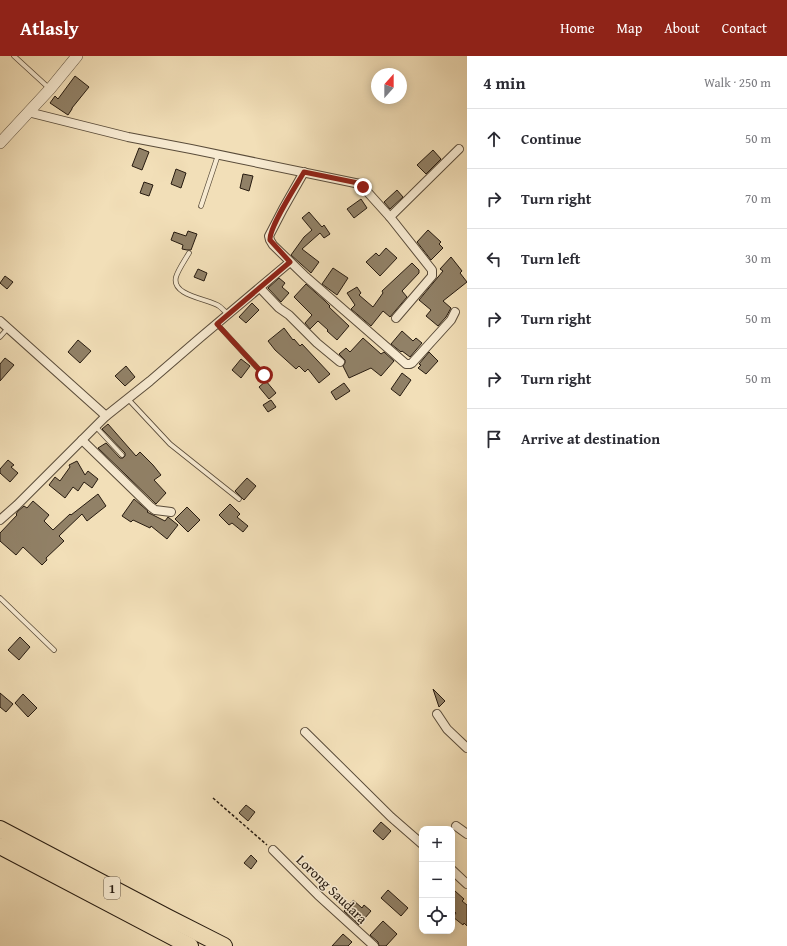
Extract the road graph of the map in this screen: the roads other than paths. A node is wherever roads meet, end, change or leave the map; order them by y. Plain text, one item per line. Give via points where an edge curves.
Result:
1 (14, 56) edge
2 (77, 56) edge
3 (50, 89) junction
4 (28, 112) junction
5 (0, 143) edge
6 (460, 149) dead end
7 (218, 155) junction
8 (304, 172) junction
9 (201, 206) dead end
10 (390, 218) junction
11 (189, 253) dead end
12 (290, 262) junction
13 (260, 288) junction
14 (455, 312) dead end
15 (228, 314) junction
16 (396, 318) dead end
17 (0, 321) edge
18 (217, 324) junction
19 (8, 328) junction
20 (0, 337) edge
21 (340, 362) dead end
22 (264, 375) dead end
23 (128, 399) junction
24 (106, 416) junction
25 (96, 426) junction
26 (82, 440) junction
27 (122, 455) dead end
28 (238, 499) dead end
29 (171, 512) dead end
30 (0, 520) edge
31 (0, 598) edge
32 (54, 650) dead end
33 (437, 714) dead end
34 (305, 732) dead end
35 (467, 748) edge
36 (456, 826) dead end
37 (0, 829) edge
38 (467, 834) edge
39 (419, 841) edge
40 (0, 846) edge
41 (273, 850) road end
42 (455, 873) edge
43 (467, 884) edge
44 (190, 946) edge
45 (224, 946) edge
46 (374, 946) edge

1 - 3 lane
2 - 3 street
3 - 4 street
4 - 5 street
4 - 7 street via 128,137
6 - 10 street
7 - 8 street
7 - 9 lane
8 - 10 street via 360,184
8 - 12 street via 269,236
10 - 16 street via 432,270 432,276
11 - 15 lane via 176,276 177,286 188,294 219,306
12 - 13 street
12 - 14 street via 406,364 412,363 451,320
13 - 15 street
13 - 21 street
15 - 18 street
17 - 19 street
18 - 22 lane
18 - 23 street
19 - 20 lane
19 - 24 street
23 - 24 street
23 - 28 lane via 170,444
24 - 25 street
25 - 26 street
25 - 27 lane
26 - 29 street via 154,510
26 - 30 street
31 - 32 lane
33 - 35 street via 447,729
34 - 39 street
36 - 38 street
37 - 45 highway, 1
40 - 44 highway, 1
41 - 46 street, Lorong Saudara
42 - 43 street

